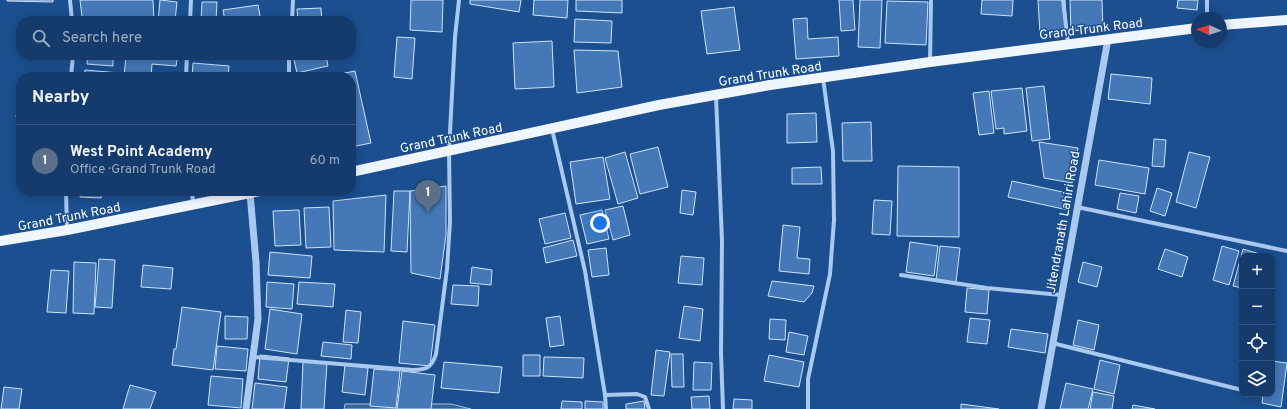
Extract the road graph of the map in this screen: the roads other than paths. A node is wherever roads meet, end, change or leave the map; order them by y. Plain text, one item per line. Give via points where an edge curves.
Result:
1 (70, 0) edge
2 (191, 0) edge
3 (293, 0) edge
4 (459, 0) edge
5 (931, 0) edge
6 (1063, 0) edge
7 (1207, 0) edge
8 (1207, 12) edge
9 (72, 16) edge
10 (190, 16) edge
11 (292, 16) edge
12 (1287, 20) edge
13 (1227, 25) edge
14 (1191, 29) edge
15 (1108, 39) junction
16 (1068, 44) junction
17 (73, 60) edge
18 (187, 60) edge
19 (289, 60) edge
20 (930, 62) junction
21 (71, 72) edge
22 (186, 72) edge
23 (289, 72) edge
24 (823, 78) junction
25 (716, 95) junction
26 (552, 128) junction
27 (449, 151) junction
28 (356, 171) edge
29 (66, 196) edge
30 (192, 196) edge
31 (236, 196) edge
32 (255, 196) edge
33 (193, 205) junction
34 (1077, 207) junction
35 (67, 230) junction
36 (0, 242) edge
37 (1287, 251) edge
38 (901, 276) dead end
39 (1061, 295) junction
40 (1052, 343) junction
41 (253, 357) junction
42 (1239, 389) edge
43 (605, 395) junction
44 (246, 409) edge
45 (606, 409) edge
46 (649, 409) edge
47 (723, 409) edge
48 (808, 409) edge
49 (1041, 409) edge

1 - 9 street
2 - 10 street
3 - 11 street
4 - 27 street
5 - 20 street
6 - 16 street
7 - 8 street
12 - 13 main road
14 - 15 main road, Grand Trunk Road
15 - 16 main road, Grand Trunk Road
15 - 34 street, Jitendranath Lahiri Road
16 - 20 main road, Grand Trunk Road
17 - 21 street
18 - 22 street
19 - 23 street
20 - 24 main road, Grand Trunk Road
24 - 25 main road, Grand Trunk Road
24 - 48 street via 833,151 834,220 830,274 808,379
25 - 26 main road, Grand Trunk Road
25 - 47 street via 722,241
26 - 27 main road, Grand Trunk Road
26 - 43 street via 585,271
27 - 28 main road, Grand Trunk Road
27 - 41 street via 450,222 447,269 433,363 428,368 413,370
29 - 35 street
30 - 33 street
31 - 33 main road, Grand Trunk Road
32 - 41 street via 258,318
33 - 35 main road, Grand Trunk Road
34 - 37 street
34 - 39 street, Jitendranath Lahiri Road
35 - 36 main road, Grand Trunk Road
38 - 39 street
39 - 40 street, Jitendranath Lahiri Road
40 - 42 street
40 - 49 street, Jitendranath Lahiri Road
41 - 44 street
43 - 45 street
43 - 46 street via 637,394 645,397

